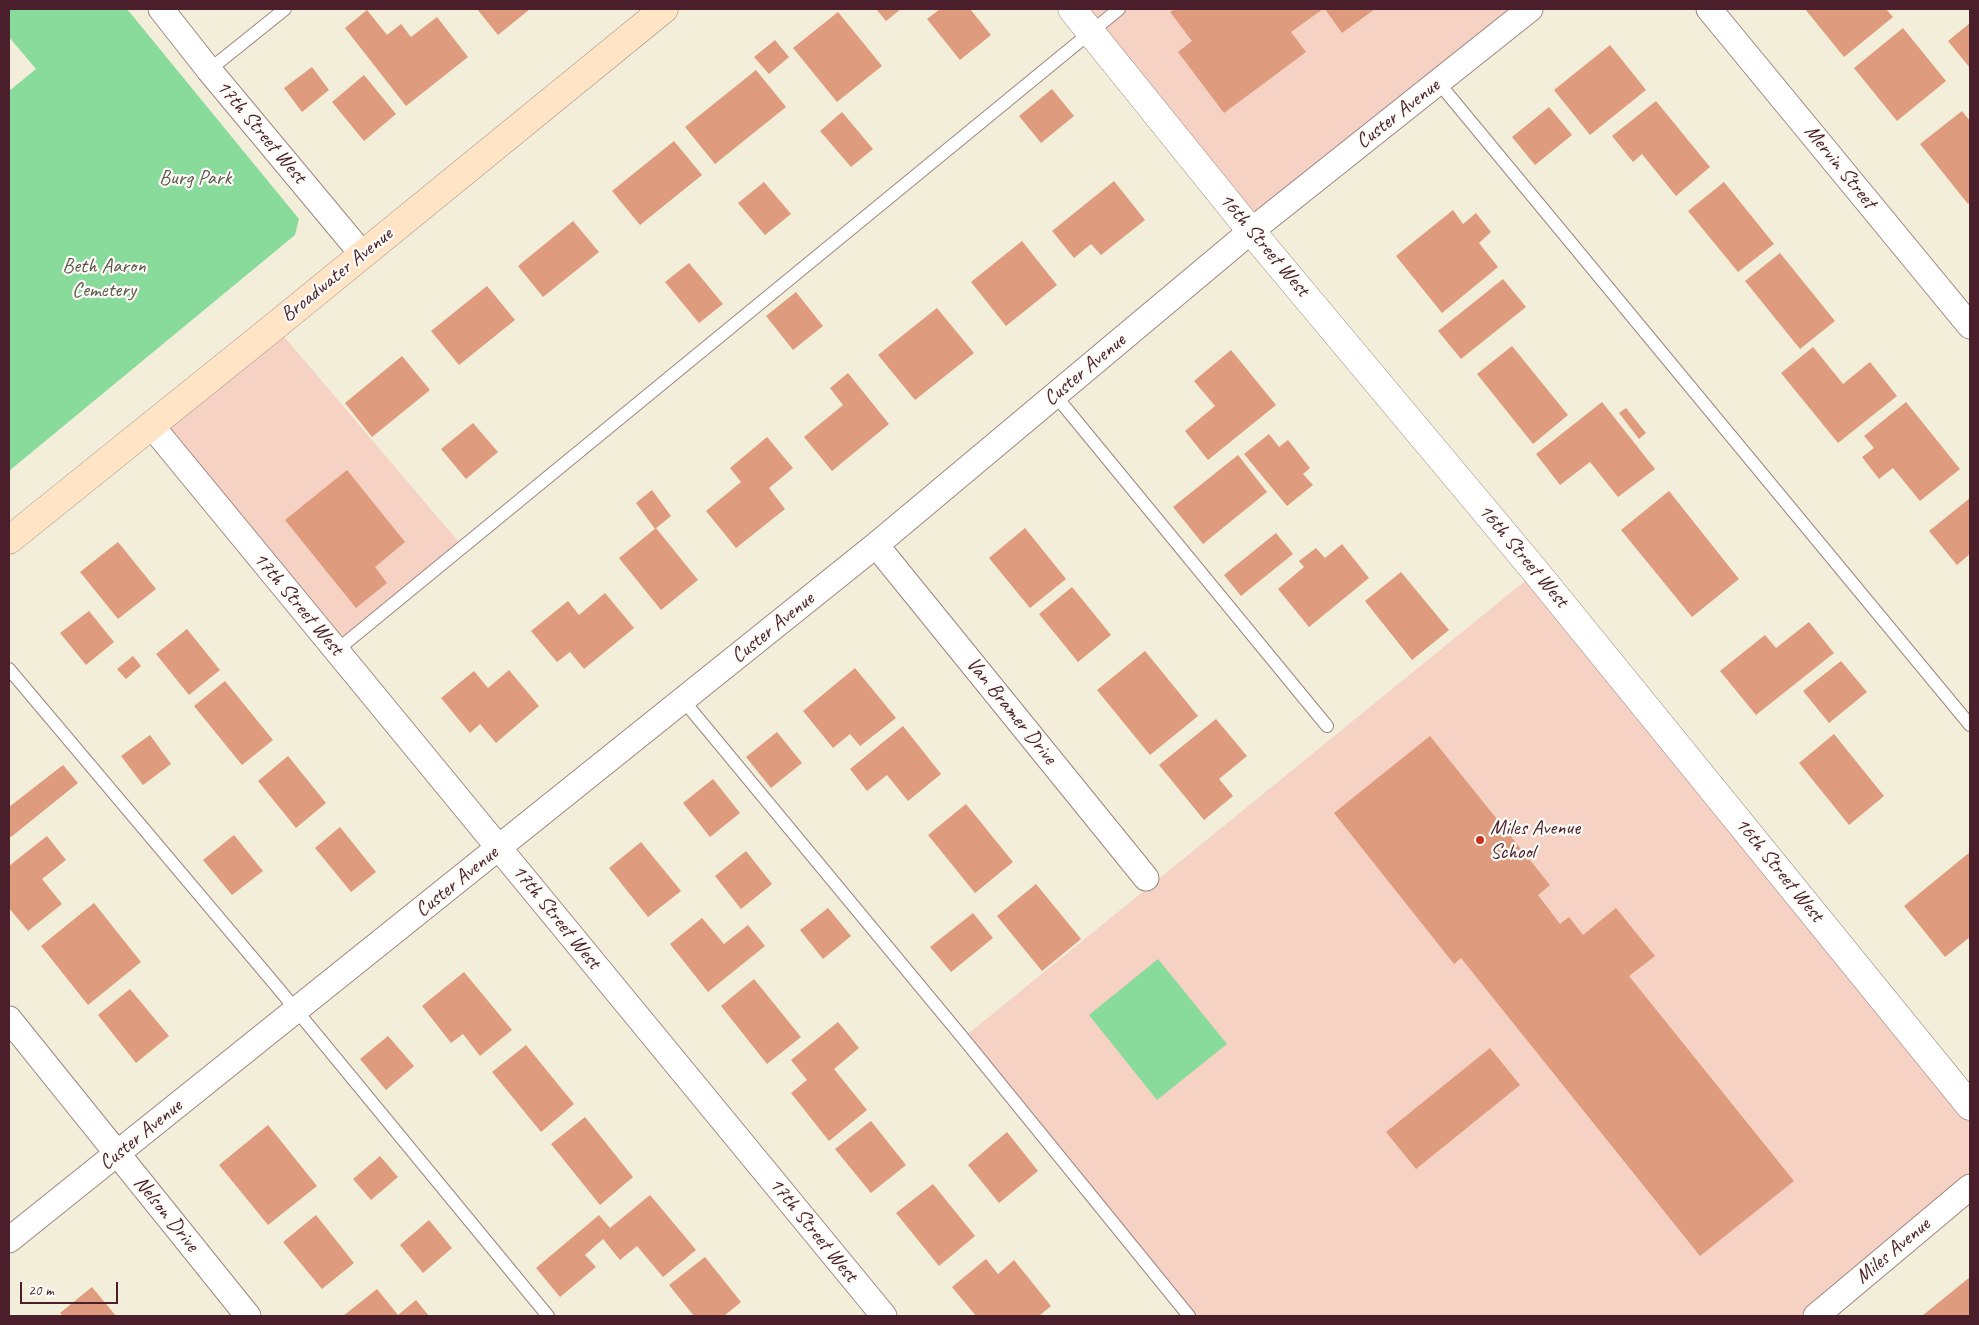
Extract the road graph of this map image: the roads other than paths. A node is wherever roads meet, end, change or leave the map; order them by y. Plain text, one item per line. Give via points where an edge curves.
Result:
1 (160, 9) edge
2 (285, 9) edge
3 (664, 9) edge
4 (1072, 9) edge
5 (1119, 9) edge
6 (1530, 9) edge
7 (1709, 9) edge
8 (1091, 32) junction
9 (209, 70) junction
10 (1438, 82) junction
11 (1251, 231) junction
12 (362, 254) junction
13 (1970, 326) edge
14 (1055, 395) junction
15 (151, 425) junction
16 (9, 540) edge
17 (876, 545) junction
18 (337, 650) junction
19 (9, 669) edge
20 (683, 700) junction
21 (1970, 725) edge
22 (1327, 726) dead end
23 (500, 848) junction
24 (1146, 878) dead end
25 (296, 1011) junction
26 (9, 1019) edge
27 (1970, 1106) edge
28 (118, 1154) junction
29 (1970, 1187) edge
30 (9, 1240) edge
31 (248, 1316) edge
32 (548, 1316) edge
33 (884, 1316) edge
34 (1189, 1316) edge
35 (1818, 1316) edge

1 - 9 street, 17th Street West
2 - 9 lane
3 - 12 main road, Broadwater Avenue
4 - 8 street, 16th Street West
5 - 8 lane
6 - 10 street, Custer Avenue
7 - 13 street, Mervin Street
8 - 11 street, 16th Street West
8 - 18 lane
9 - 12 street, 17th Street West
10 - 11 street, Custer Avenue
10 - 21 lane
11 - 14 street, Custer Avenue
11 - 27 street, 16th Street West via 1536,572
12 - 15 main road, Broadwater Avenue
14 - 17 street, Custer Avenue
14 - 22 lane
15 - 16 main road, Broadwater Avenue
15 - 18 street, 17th Street West
17 - 20 street, Custer Avenue
17 - 24 street, Van Bramer Drive
18 - 23 street, 17th Street West
19 - 25 lane
20 - 23 street, Custer Avenue
20 - 34 lane
23 - 25 street, Custer Avenue
23 - 33 street, 17th Street West
25 - 28 street, Custer Avenue
25 - 32 lane
26 - 28 street, Nelson Drive
28 - 30 street, Custer Avenue
28 - 31 street, Nelson Drive
29 - 35 street, Miles Avenue

